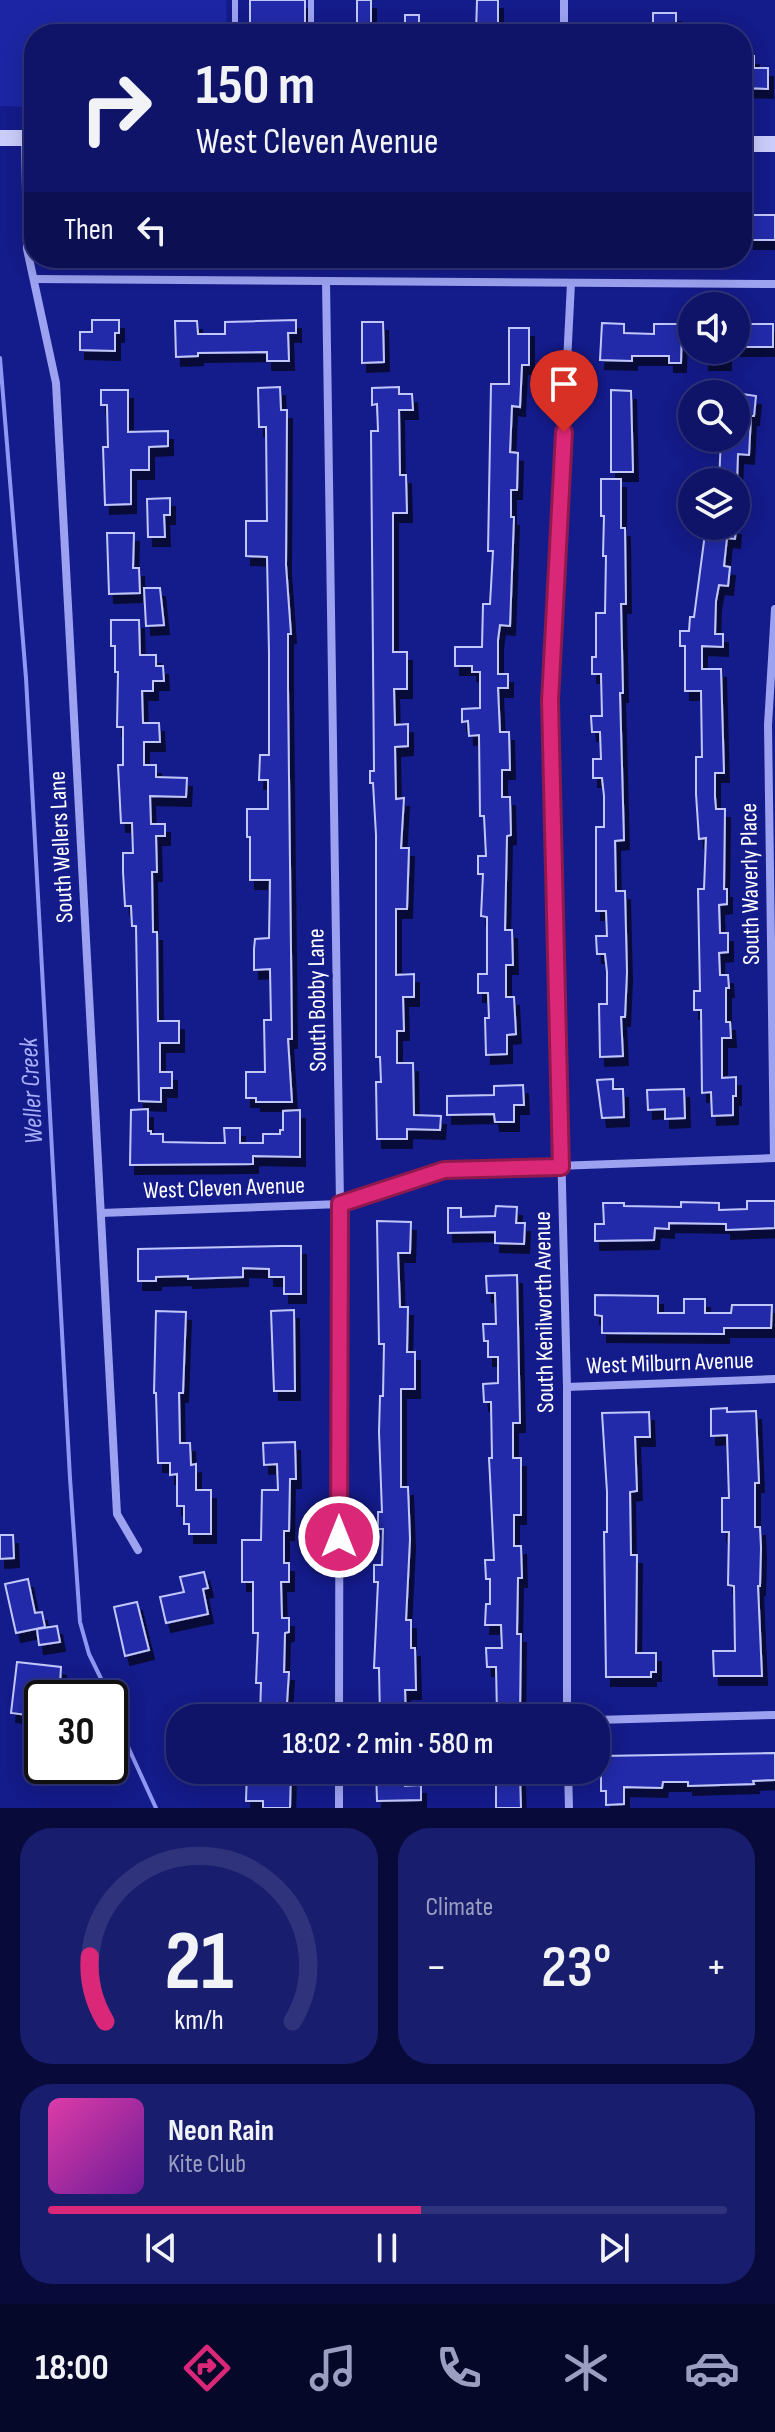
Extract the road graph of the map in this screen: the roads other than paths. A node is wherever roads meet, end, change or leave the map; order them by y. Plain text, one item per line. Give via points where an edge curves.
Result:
1 (235, 0) edge
2 (311, 0) edge
3 (564, 0) edge
4 (235, 24) edge
5 (311, 24) edge
6 (564, 24) edge
7 (0, 138) edge
8 (24, 138) edge
9 (752, 144) edge
10 (775, 144) edge
11 (31, 268) edge
12 (34, 279) junction
13 (326, 281) junction
14 (571, 283) junction
15 (775, 284) edge
16 (775, 609) edge
17 (774, 1158) edge
18 (561, 1167) junction
19 (340, 1204) junction
20 (101, 1213) junction
21 (775, 1379) edge
22 (567, 1387) junction
23 (138, 1550) dead end
24 (339, 1704) edge
25 (567, 1704) edge
26 (775, 1715) edge
27 (610, 1720) edge
28 (339, 1784) edge
29 (568, 1784) edge
30 (339, 1808) edge
31 (569, 1808) edge

1 - 4 lane
2 - 5 lane
3 - 6 street
7 - 8 main road
9 - 10 main road
11 - 12 street, South Wellers Lane
12 - 13 street
12 - 20 street, South Wellers Lane via 56,383
13 - 14 street
13 - 19 street, South Bobby Lane
14 - 15 street
14 - 18 street, South Kenilworth Avenue via 550,701
16 - 17 street, South Waverly Place via 768,725
17 - 18 street, West Cleven Avenue
18 - 19 street, West Cleven Avenue via 444,1170
18 - 22 street, South Kenilworth Avenue
19 - 20 street, West Cleven Avenue
19 - 24 street, South Bobby Lane
20 - 23 street, South Wellers Lane via 117,1514
21 - 22 street, West Milburn Avenue
22 - 25 street, South Kenilworth Avenue
26 - 27 street
28 - 30 street
29 - 31 street

